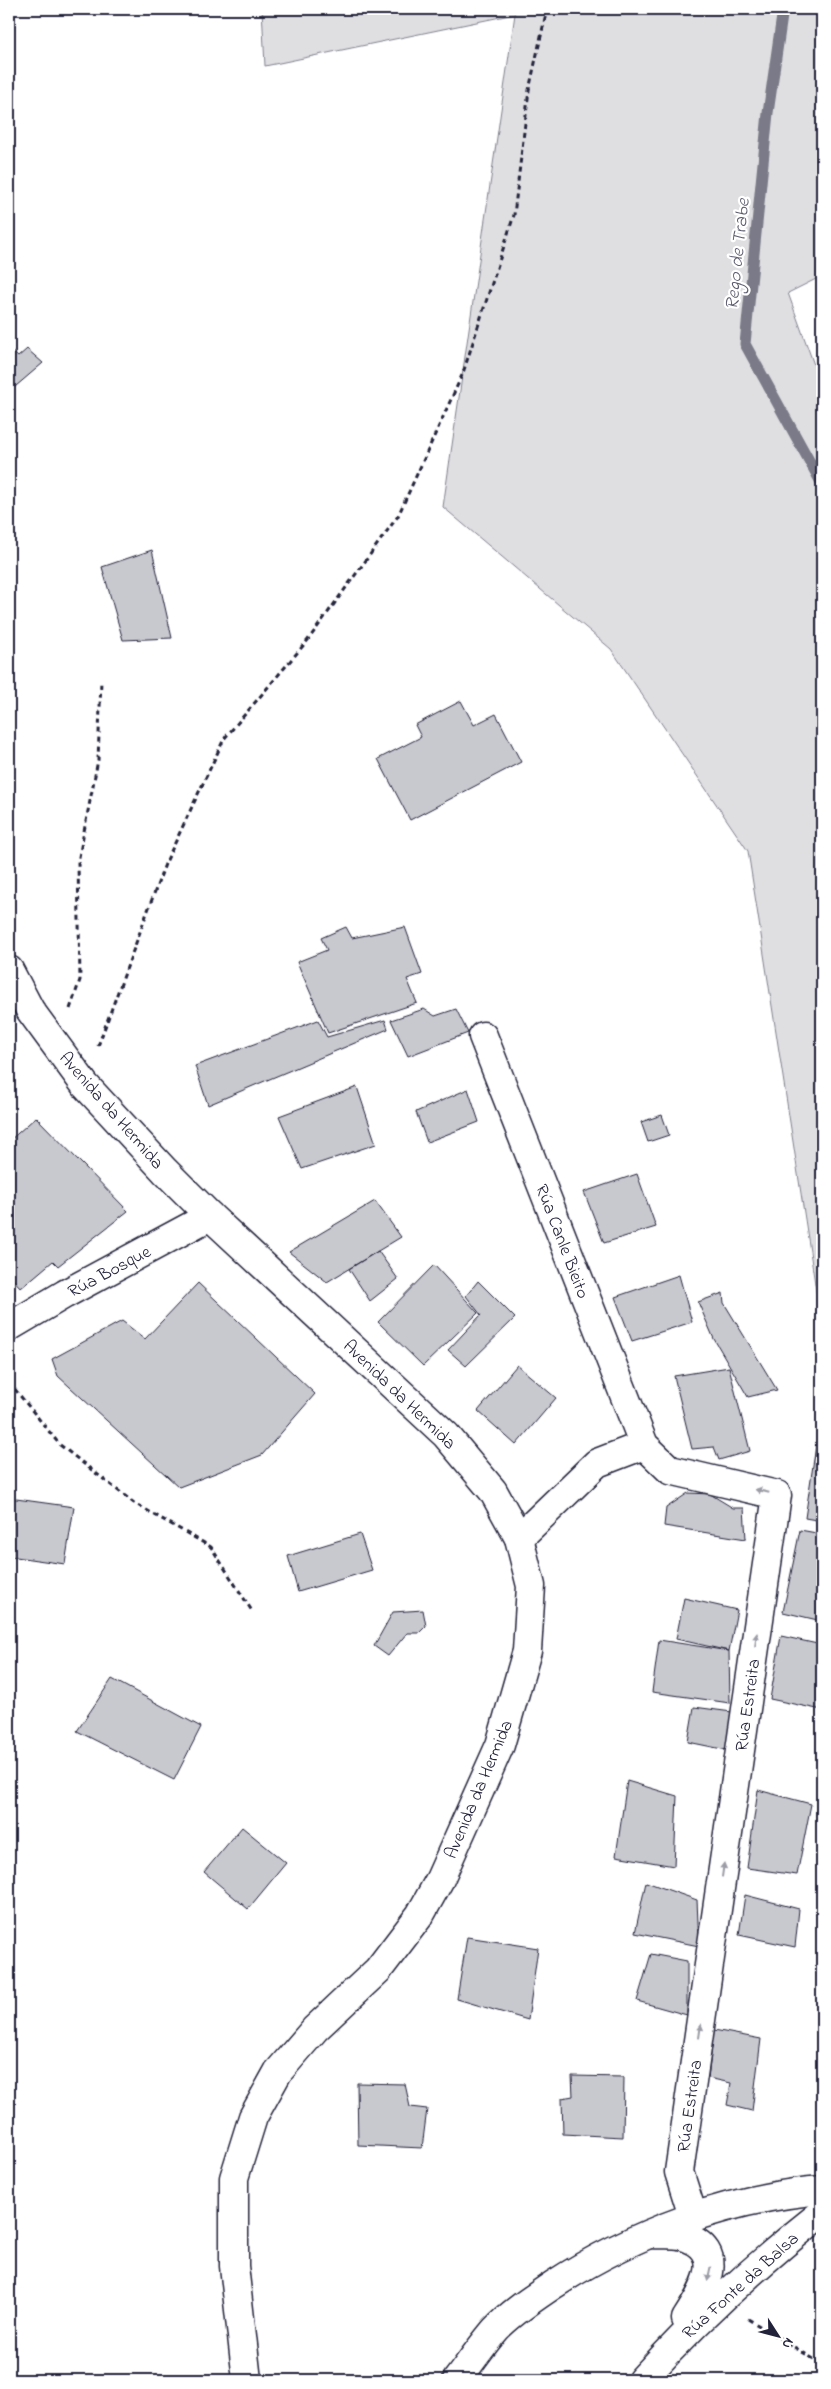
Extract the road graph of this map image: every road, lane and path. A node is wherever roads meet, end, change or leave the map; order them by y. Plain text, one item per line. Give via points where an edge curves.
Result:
1 (547, 9) edge
2 (101, 680) dead end
3 (9, 970) edge
4 (483, 1036) dead end
5 (57, 1047) junction
6 (85, 1085) junction
7 (210, 1216) junction
8 (9, 1327) edge
9 (9, 1382) edge
10 (644, 1445) junction
11 (519, 1538) junction
12 (252, 1611) dead end
13 (822, 2190) edge
14 (822, 2213) edge
15 (693, 2216) junction
16 (652, 2234) junction
17 (718, 2300) junction
18 (497, 2328) junction
19 (660, 2360) junction
20 (822, 2364) edge
21 (247, 2380) edge
22 (440, 2380) edge
23 (457, 2380) edge
24 (479, 2380) edge
25 (642, 2380) edge

1 - 6 path via 529,90 514,215 463,373 398,516 308,640 224,739 165,864
2 - 5 path via 98,760 78,862 80,980
3 - 5 main road, Avenida da Hermida via 30,1010
4 - 10 main road, Rúa Canle Bieito
5 - 6 main road, Avenida da Hermida
6 - 7 main road, Avenida da Hermida
7 - 8 main road, Rúa Bosque
7 - 11 main road, Avenida da Hermida via 446,1435 493,1491
9 - 12 path via 60,1445 134,1504 211,1546
10 - 11 main road via 597,1463
15 -> 10 main road, Rúa Estreita via 679,2172 777,1495 670,1470
11 - 21 main road, Avenida da Hermida via 531,1586 528,1651 500,1745 440,1879 420,1915 378,1970 315,2029 278,2072 253,2117 234,2178 234,2266
13 - 15 main road via 793,2192
14 - 17 main road, Rúa Fonte da Balsa
15 - 16 main road
16 - 18 main road via 576,2270
16 -> 19 main road, Rúa Fonte da Balsa via 682,2236 700,2244 710,2259 710,2275 690,2314
17 - 19 main road, Rúa Fonte da Balsa
17 - 20 path
18 - 22 main road
18 - 23 main road
18 - 24 main road
19 - 25 main road, Rúa Fonte da Balsa

